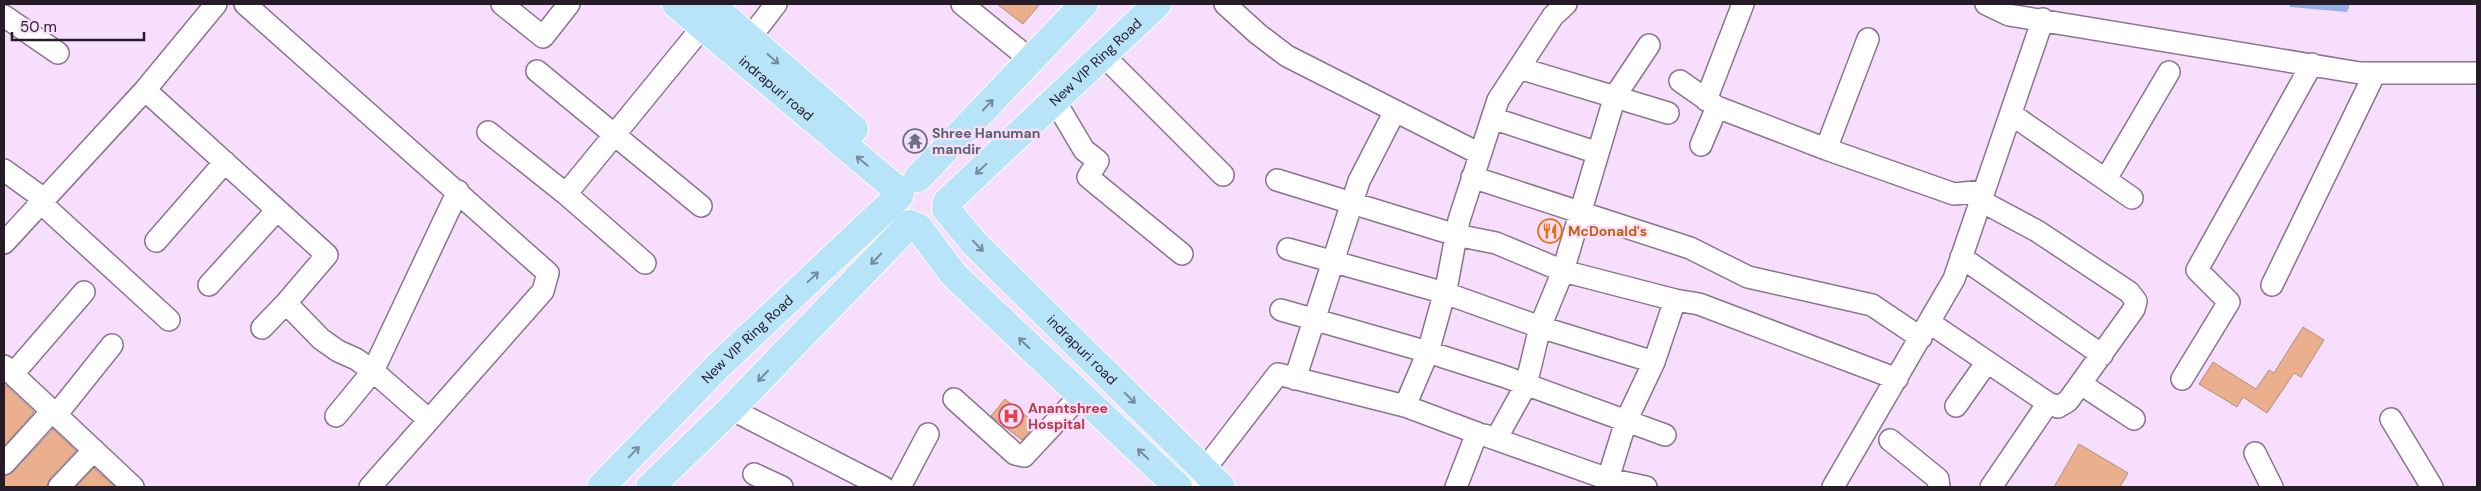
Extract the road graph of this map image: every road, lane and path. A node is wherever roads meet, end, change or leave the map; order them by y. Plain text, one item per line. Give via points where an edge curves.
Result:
1 (214, 4) edge
2 (245, 4) edge
3 (502, 4) edge
4 (569, 4) edge
5 (676, 4) edge
6 (776, 4) edge
7 (962, 4) edge
8 (1084, 4) edge
9 (1156, 4) edge
10 (1225, 4) edge
11 (1566, 4) edge
12 (1743, 4) edge
13 (1986, 4) edge
14 (710, 13) edge
15 (2051, 15) edge
16 (4, 16) edge
17 (1868, 39) dead end
18 (1649, 45) dead end
19 (743, 47) junction
20 (58, 53) dead end
21 (1103, 55) junction
22 (1031, 60) junction
23 (2312, 64) junction
24 (1519, 68) junction
25 (537, 71) dead end
26 (2169, 72) dead end
27 (2375, 73) junction
28 (2477, 73) edge
29 (1680, 81) dead end
30 (144, 90) junction
31 (1615, 96) junction
32 (1055, 101) junction
33 (1711, 103) junction
34 (1395, 111) junction
35 (1668, 113) dead end
36 (2010, 114) junction
37 (1492, 118) junction
38 (488, 132) dead end
39 (616, 135) junction
40 (1700, 145) dead end
41 (1826, 148) junction
42 (1598, 153) junction
43 (1480, 154) junction
44 (225, 162) junction
45 (4, 170) edge
46 (1223, 175) dead end
47 (1472, 177) junction
48 (2106, 179) junction
49 (1277, 180) dead end
50 (907, 187) junction
51 (458, 191) junction
52 (566, 194) junction
53 (1982, 196) junction
54 (2132, 198) dead end
55 (43, 201) junction
56 (1352, 203) junction
57 (946, 205) junction
58 (701, 206) dead end
59 (277, 210) junction
60 (1580, 212) junction
61 (914, 225) junction
62 (1456, 236) junction
63 (156, 241) dead end
64 (4, 243) edge
65 (1288, 249) dead end
66 (1182, 254) dead end
67 (1961, 257) junction
68 (1333, 262) junction
69 (645, 263) dead end
70 (1563, 271) junction
71 (209, 285) dead end
72 (2272, 285) dead end
73 (84, 292) dead end
74 (1445, 293) junction
75 (1675, 300) junction
76 (286, 303) junction
77 (1281, 310) dead end
78 (169, 320) dead end
79 (1315, 320) junction
80 (1540, 327) junction
81 (262, 328) dead end
82 (1925, 331) junction
83 (112, 345) dead end
84 (1428, 352) junction
85 (2102, 355) junction
86 (1654, 362) junction
87 (1987, 362) junction
88 (7, 371) edge
89 (373, 371) junction
90 (1295, 379) junction
91 (1897, 379) junction
92 (2182, 379) dead end
93 (2081, 384) junction
94 (1526, 385) junction
95 (1080, 396) junction
96 (954, 399) dead end
97 (2048, 404) junction
98 (1405, 406) junction
99 (1956, 406) dead end
100 (731, 409) junction
101 (54, 413) junction
102 (336, 416) dead end
103 (2134, 419) dead end
104 (2391, 419) dead end
105 (429, 420) junction
106 (1626, 421) junction
107 (928, 434) dead end
108 (1665, 435) dead end
109 (1486, 436) junction
110 (1890, 440) dead end
111 (94, 450) junction
112 (2255, 453) dead end
113 (4, 464) edge
114 (754, 474) dead end
115 (1608, 479) junction
116 (1205, 482) edge
117 (59, 487) edge
118 (133, 487) edge
119 (370, 487) edge
120 (601, 487) edge
121 (650, 487) edge
122 (782, 487) edge
123 (884, 487) edge
124 (900, 487) edge
125 (1178, 487) edge
126 (1456, 487) edge
127 (1646, 487) edge
128 (1834, 487) edge
129 (1939, 487) edge
130 (1991, 487) edge
131 (2272, 487) edge
132 (2432, 487) edge

1 - 30 street
2 - 51 street
3 - 4 street via 543,37
5 - 14 main road, indrapuri road
6 - 19 street
7 - 22 street
8 - 22 main road, New VIP Ring Road
9 - 21 main road, New VIP Ring Road
10 - 34 street via 1287,56
11 - 24 street via 1553,16
12 - 33 street
13 - 15 street via 2009,15
14 - 19 main road, indrapuri road
14 - 39 street
15 - 23 street
15 - 36 street
16 - 20 street
17 - 41 street
18 - 31 street
19 - 50 main road, indrapuri road
21 - 32 main road, New VIP Ring Road
21 - 46 street
50 -> 22 main road, New VIP Ring Road
23 - 27 street
23 - 92 street via 2197,270 2229,302
24 - 31 street
24 - 37 street via 1498,100
25 - 39 street
26 - 48 street
27 - 28 street
27 - 72 street
29 - 33 street
30 - 44 street
30 - 55 street
31 - 35 street
31 - 42 street
32 -> 57 main road, New VIP Ring Road
32 - 66 street via 1084,150 1098,161 1088,177
33 - 40 street
33 - 41 street
34 - 43 street
34 - 56 street via 1359,182
36 - 48 street
36 - 53 street
37 - 42 street
37 - 43 street
38 - 52 street
39 - 52 street
39 - 58 street
41 - 53 street via 1954,194
42 - 60 street
43 - 47 street
44 - 59 street
44 - 63 street
45 - 55 street
47 - 60 street
47 - 62 street
48 - 54 street
49 - 56 street
50 - 57 main road via 935,182 945,194
50 - 61 main road via 898,208 901,216
120 -> 50 main road, New VIP Ring Road via 719,365
51 - 89 street
51 - 105 street via 548,273 543,291
52 - 69 street
53 - 67 street
53 - 85 street via 2129,292 2136,301 2134,309
55 - 64 street
55 - 78 street
56 - 62 street
56 - 68 street
57 - 61 main road via 937,222 930,226
57 -> 116 main road, indrapuri road via 974,242
59 - 71 street
59 - 76 street via 327,255
60 - 70 street
60 - 82 street via 1690,248 1748,277 1872,305
95 -> 61 main road via 954,274
61 -> 100 main road
62 - 70 street via 1496,243
62 - 74 street
65 - 68 street
67 - 82 street via 1954,279
67 - 85 street
68 - 74 street
68 - 79 street
70 - 75 street
70 - 80 street
73 - 88 street
74 - 80 street
74 - 84 street
75 - 86 street
75 - 91 street via 1699,304
76 - 81 street
76 - 89 street via 327,343
77 - 79 street
79 - 84 street
79 - 90 street
80 - 86 street
80 - 94 street
82 - 87 street
82 - 91 street
83 - 101 street
84 - 94 street
84 - 98 street
85 - 93 street
86 - 106 street
87 - 97 street
87 - 99 street
88 - 101 street
89 - 102 street
89 - 105 street
90 - 98 street
90 - 116 street via 1278,374 1274,376
91 - 128 street
93 - 97 street via 2068,401 2058,407
93 - 103 street
94 - 106 street
94 - 109 street
95 - 96 street via 1028,453 1020,456
125 -> 95 main road
97 - 130 street
98 - 109 street
100 - 121 main road
100 - 123 street
101 - 111 street
101 - 113 street
104 - 132 street
105 - 119 street
106 - 108 street
106 - 115 street
107 - 124 street
109 - 115 street
109 - 126 street
110 - 129 street via 1938,479
111 - 117 street
111 - 118 street
112 - 131 street
114 - 122 street
115 - 127 street

